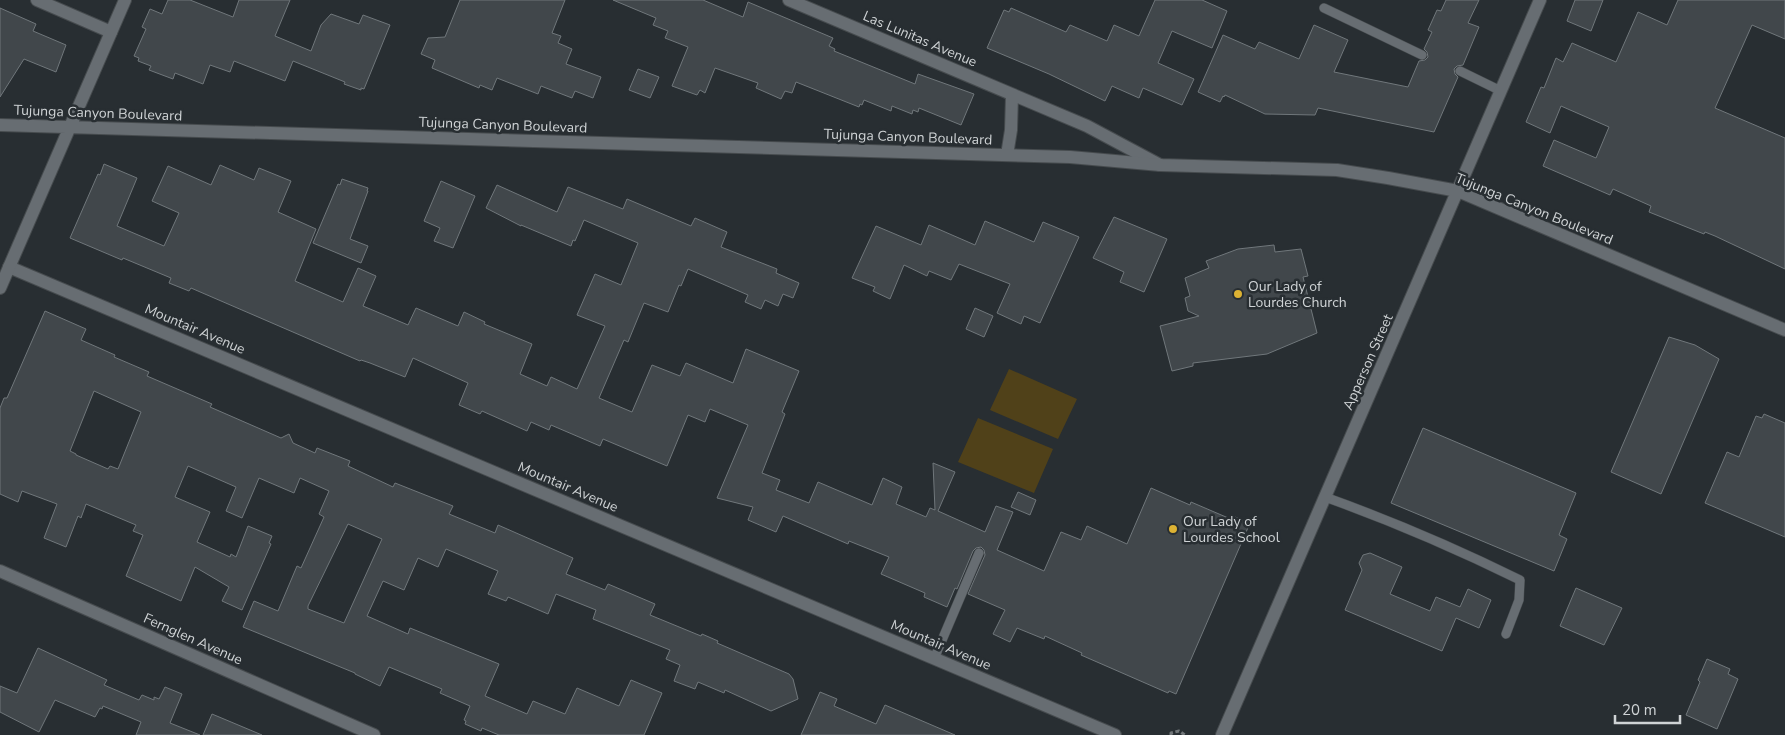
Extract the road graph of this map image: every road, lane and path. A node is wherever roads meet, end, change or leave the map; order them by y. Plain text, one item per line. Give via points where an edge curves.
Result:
1 (37, 0) edge
2 (125, 0) edge
3 (789, 0) edge
4 (1540, 0) edge
5 (1324, 8) dead end
6 (111, 32) junction
7 (1422, 55) dead end
8 (1460, 71) dead end
9 (1501, 91) junction
10 (1012, 95) junction
11 (0, 125) edge
12 (70, 127) junction
13 (1007, 155) junction
14 (1160, 165) junction
15 (1458, 191) junction
16 (9, 267) junction
17 (0, 288) edge
18 (1785, 330) edge
19 (1325, 497) junction
20 (980, 553) dead end
21 (0, 570) edge
22 (1506, 634) dead end
23 (934, 659) junction
24 (374, 735) edge
25 (1115, 735) edge
26 (1171, 735) edge
27 (1185, 735) edge
28 (1222, 735) edge

1 - 6 street
2 - 6 street
3 - 10 street, Las Lunitas Avenue
4 - 9 street, Apperson Street
5 - 7 lane
6 - 12 street
8 - 9 lane
9 - 15 street, Apperson Street
10 - 13 street
10 - 14 street, Las Lunitas Avenue via 1087,126
11 - 12 street, Tujunga Canyon Boulevard
12 - 13 street, Tujunga Canyon Boulevard
12 - 16 street
13 - 14 street, Tujunga Canyon Boulevard
14 - 15 street, Tujunga Canyon Boulevard via 1338,170
15 - 18 street, Tujunga Canyon Boulevard
15 - 19 street, Apperson Street
16 - 17 street
16 - 23 street, Mountair Avenue
19 - 22 lane via 1454,549 1520,580 1519,600
19 - 28 street, Apperson Street
20 - 23 lane
21 - 24 street, Fernglen Avenue
23 - 25 street, Mountair Avenue
26 - 27 path via 1179,731

